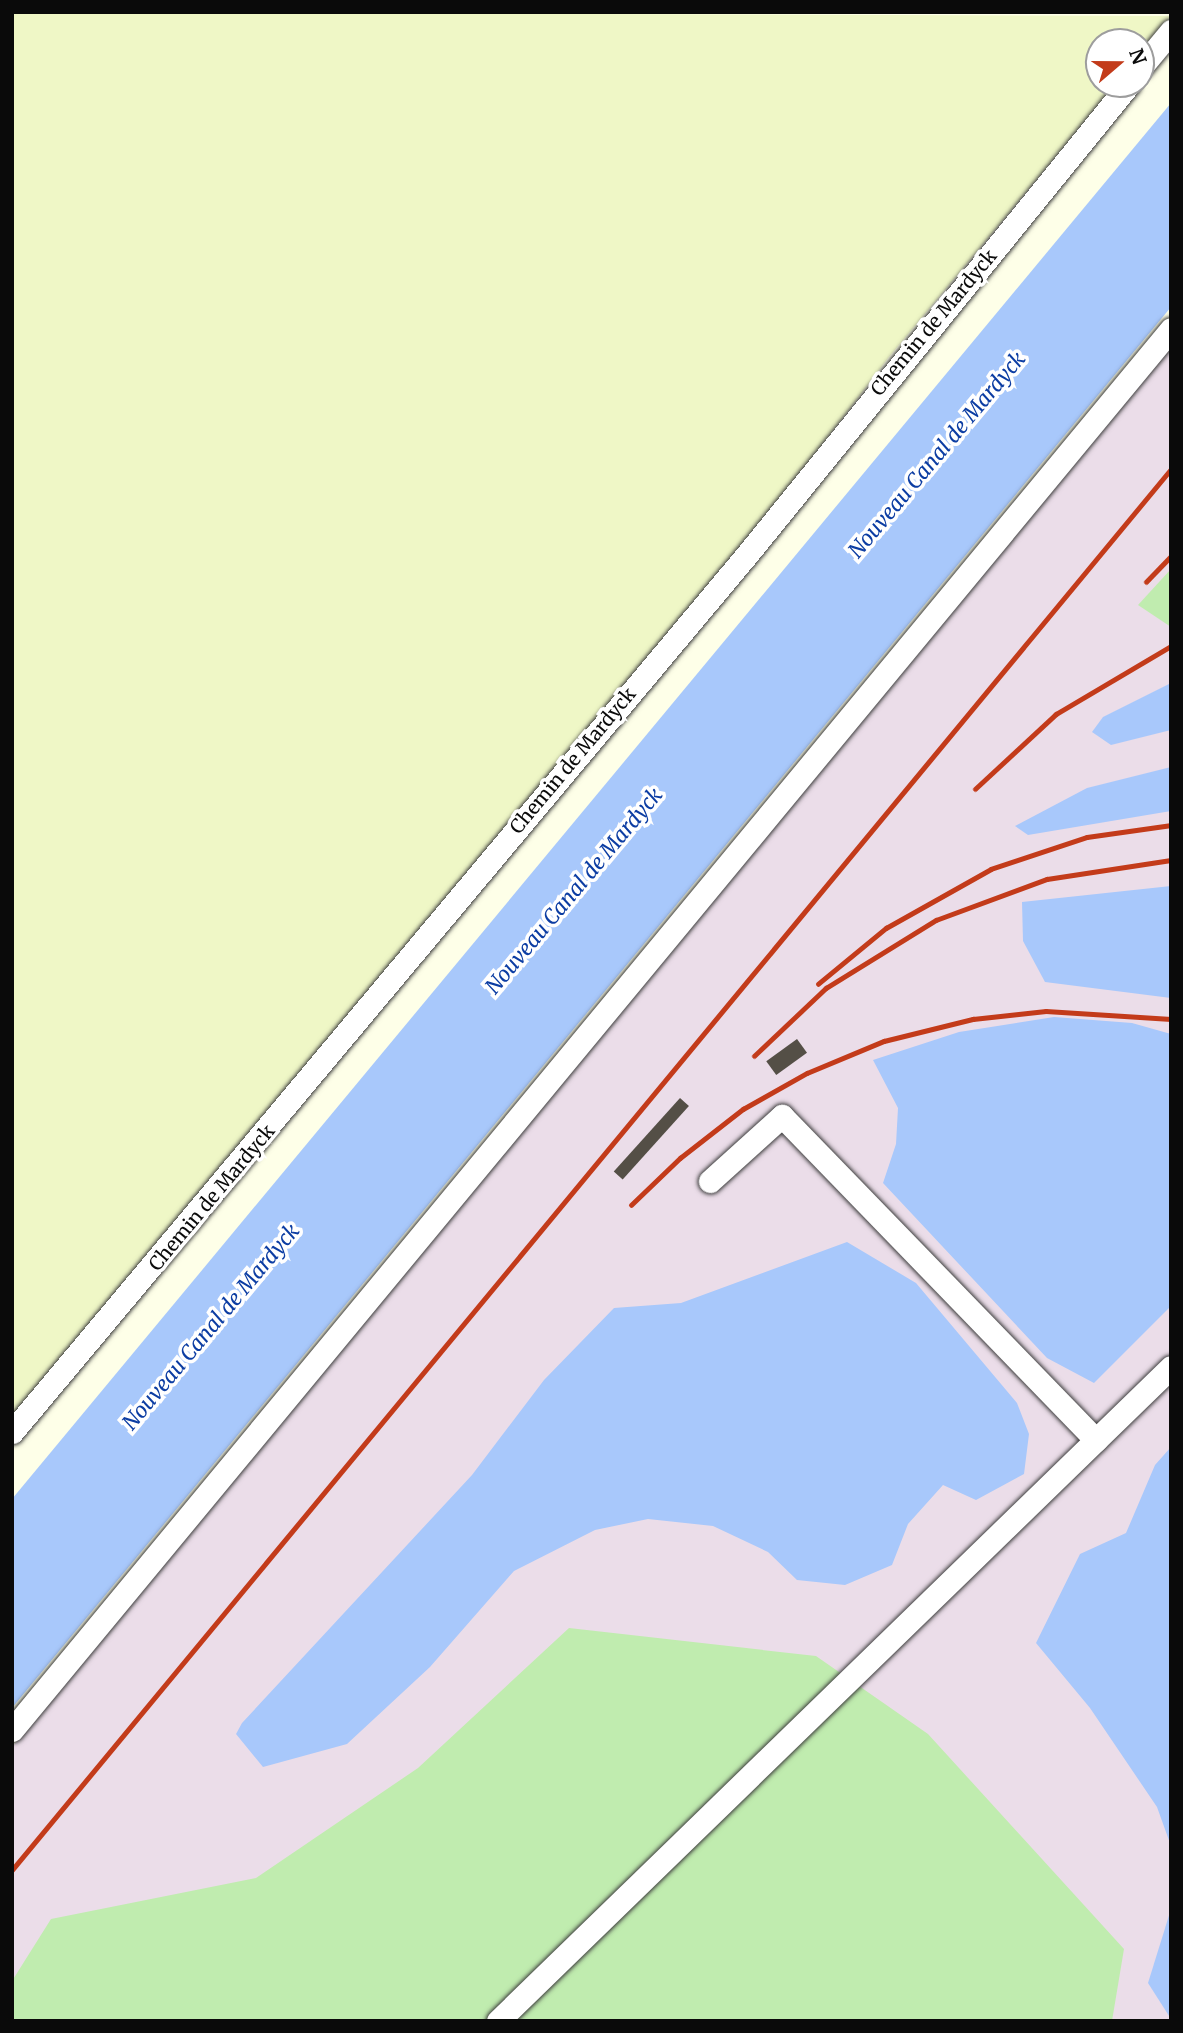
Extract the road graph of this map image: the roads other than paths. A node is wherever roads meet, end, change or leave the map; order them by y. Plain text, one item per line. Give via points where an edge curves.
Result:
1 (1171, 31) edge
2 (1155, 50) edge
3 (1118, 98) edge
4 (1171, 329) edge
5 (710, 1181) dead end
6 (1171, 1367) edge
7 (12, 1433) edge
8 (1096, 1440) junction
9 (12, 1730) edge
10 (498, 2021) edge

1 - 2 street
3 - 7 street, Chemin de Mardyck via 745,557
4 - 9 street
5 - 8 street via 782,1116
6 - 8 street
8 - 10 street

